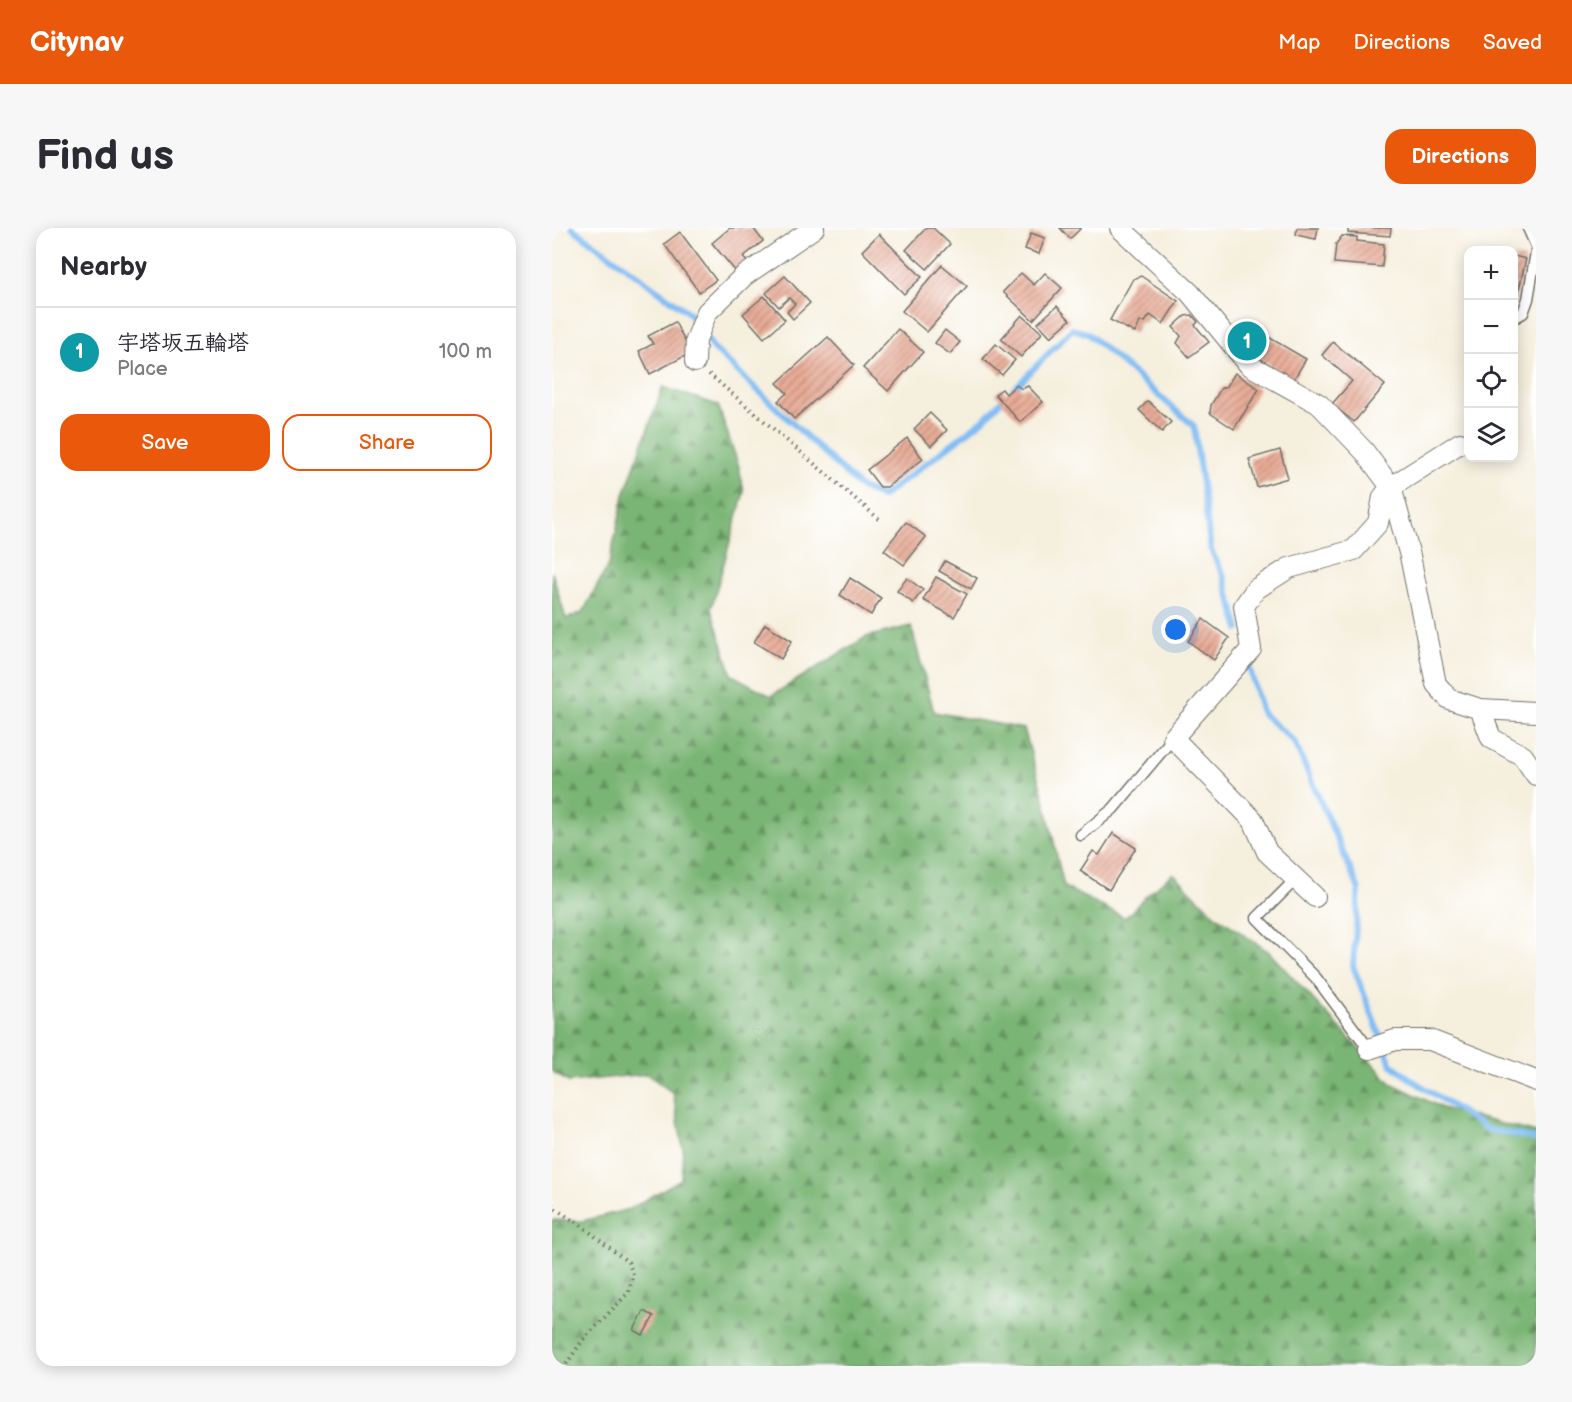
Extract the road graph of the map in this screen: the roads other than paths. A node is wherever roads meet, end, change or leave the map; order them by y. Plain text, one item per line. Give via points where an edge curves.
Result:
1 (814, 228) edge
2 (1119, 228) edge
3 (1528, 228) edge
4 (1536, 246) edge
5 (1536, 252) edge
6 (1518, 316) edge
7 (695, 362) road end
8 (1464, 440) edge
9 (1391, 487) junction
10 (1480, 710) junction
11 (1536, 712) edge
12 (1173, 738) junction
13 (1536, 775) edge
14 (1081, 835) dead end
15 (1296, 879) junction
16 (1315, 897) dead end
17 (1369, 1049) joint
18 (1536, 1081) edge

1 - 7 street via 744,276 707,312 696,340
2 - 9 street via 1190,293 1250,365 1320,404
3 - 4 lane
5 - 6 lane via 1528,299
8 - 9 street
9 - 10 street via 1410,556 1436,684 1449,699
9 - 12 street via 1383,497 1378,524 1354,550 1289,568 1256,589 1244,606 1245,655
10 - 11 street
10 - 13 street via 1491,738 1522,756
12 - 14 lane via 1113,809
12 - 15 street via 1253,820 1267,852
15 - 16 street
15 - 17 lane via 1257,918 1316,978
17 - 18 street via 1395,1040 1430,1040

